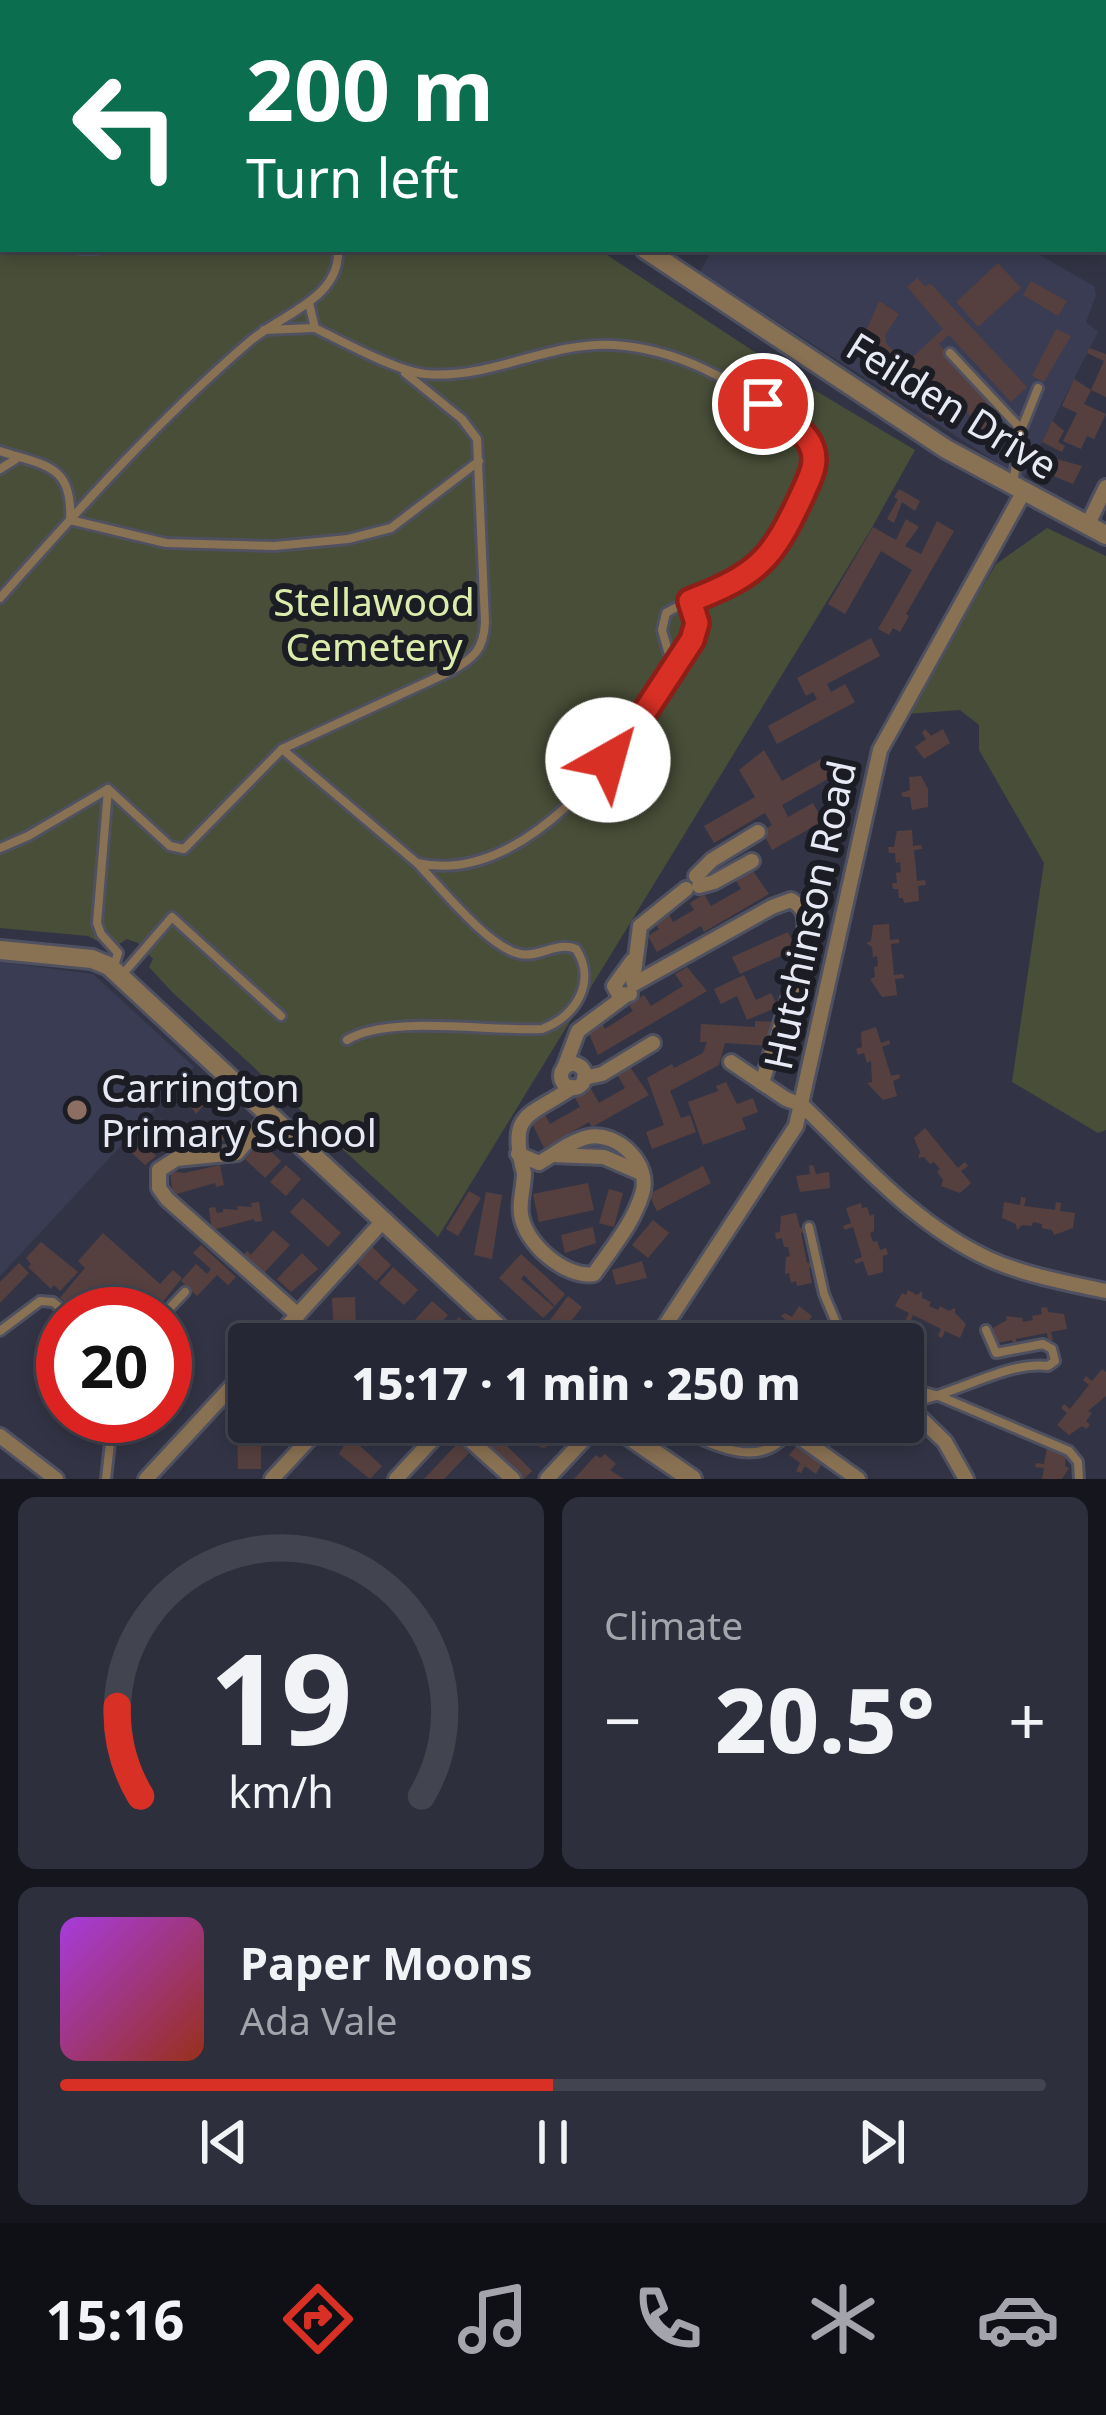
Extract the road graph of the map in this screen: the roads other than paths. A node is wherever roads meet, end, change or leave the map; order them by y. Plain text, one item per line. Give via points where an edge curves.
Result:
1 (338, 252) edge
2 (650, 252) edge
3 (309, 303) junction
4 (316, 328) junction
5 (264, 330) junction
6 (950, 353) dead end
7 (400, 370) junction
8 (1038, 388) dead end
9 (1021, 429) junction
10 (0, 451) edge
11 (16, 459) junction
12 (479, 461) junction
13 (0, 469) edge
14 (1106, 487) edge
15 (1018, 490) junction
16 (70, 520) junction
17 (1087, 526) junction
18 (1106, 535) edge
19 (0, 598) edge
20 (690, 601) junction
21 (673, 669) junction
22 (282, 749) junction
23 (108, 789) junction
24 (758, 832) dead end
25 (0, 848) edge
26 (752, 861) dead end
27 (417, 863) junction
28 (694, 884) junction
29 (0, 950) edge
30 (116, 973) junction
31 (626, 984) junction
32 (281, 1016) dead end
33 (346, 1040) dead end
34 (653, 1043) dead end
35 (731, 1062) dead end
36 (572, 1071) junction
37 (762, 1083) junction
38 (802, 1105) junction
39 (269, 1116) junction
40 (518, 1154) junction
41 (549, 1158) junction
42 (522, 1190) junction
43 (383, 1221) junction
44 (809, 1227) dead end
45 (1106, 1291) edge
46 (36, 1303) edge
47 (298, 1315) junction
48 (291, 1323) edge
49 (493, 1323) edge
50 (667, 1323) edge
51 (836, 1323) edge
52 (986, 1330) dead end
53 (0, 1331) edge
54 (228, 1391) edge
55 (939, 1396) junction
56 (924, 1397) edge
57 (924, 1397) edge
58 (924, 1419) edge
59 (0, 1436) edge
60 (110, 1443) edge
61 (305, 1443) edge
62 (430, 1443) edge
63 (473, 1443) edge
64 (584, 1443) edge
65 (637, 1443) edge
66 (706, 1443) edge
67 (780, 1443) edge
68 (814, 1443) edge
69 (56, 1479) edge
70 (106, 1479) edge
71 (146, 1479) edge
72 (272, 1479) edge
73 (397, 1479) edge
74 (513, 1479) edge
75 (547, 1479) edge
76 (692, 1479) edge
77 (858, 1479) edge
78 (966, 1479) edge
79 (1079, 1479) edge

1 - 3 lane via 333,280
2 - 15 street, Feilden Drive
3 - 4 lane
3 - 5 lane
4 - 5 lane
4 - 7 lane
5 - 16 lane
6 - 9 lane
7 - 12 lane via 471,430
7 - 20 lane via 460,374 567,349 629,347 718,374 799,430 811,445 813,471 776,548 732,584
8 - 9 lane
9 - 15 lane
10 - 11 lane
11 - 13 lane
11 - 16 lane via 50,468 67,484
12 - 16 lane via 391,529 348,538 166,543
12 - 22 lane via 485,622 478,654
14 - 17 street
15 - 17 street, Feilden Drive
15 - 38 street, Hutchinson Road via 880,750
16 - 19 lane
17 - 18 street, Feilden Drive
20 - 21 lane via 696,633
20 - 21 lane via 662,620
21 - 27 lane via 581,791 516,846 462,865
22 - 23 lane via 184,849 170,846
22 - 27 lane
23 - 25 lane
23 - 30 lane via 98,923 118,953
24 - 28 street via 712,860
26 - 28 street
27 - 33 lane via 507,950 576,950 583,991 542,1029 393,1027
28 - 31 street via 643,923
29 - 30 street via 92,959
30 - 32 lane via 172,917
30 - 39 street
31 - 36 street via 578,1031
31 - 37 street via 772,907 799,905 806,917 802,950
34 - 36 street via 602,1074
35 - 37 street
36 - 40 street via 521,1123
37 - 38 street
38 - 45 street via 895,1195 965,1246
38 - 50 street, Hutchinson Road via 792,1134
39 - 43 street
39 - 47 street via 237,1153 169,1161 158,1182 167,1199
40 - 41 street via 532,1162
40 - 42 street
41 - 42 street
41 - 42 street via 604,1157 644,1175 642,1195 594,1274 580,1276 540,1250 523,1224
43 - 47 street
43 - 49 street
44 - 51 lane
46 - 53 lane
47 - 48 street
52 - 55 lane via 996,1353 1043,1344 1053,1364 1018,1366
54 - 71 street
55 - 56 lane
55 - 57 lane
55 - 79 lane via 1069,1451
58 - 78 street
59 - 69 street
60 - 70 lane
61 - 72 street
62 - 73 street
63 - 74 street
64 - 75 street
65 - 76 street
66 - 67 lane via 754,1453
68 - 77 street

